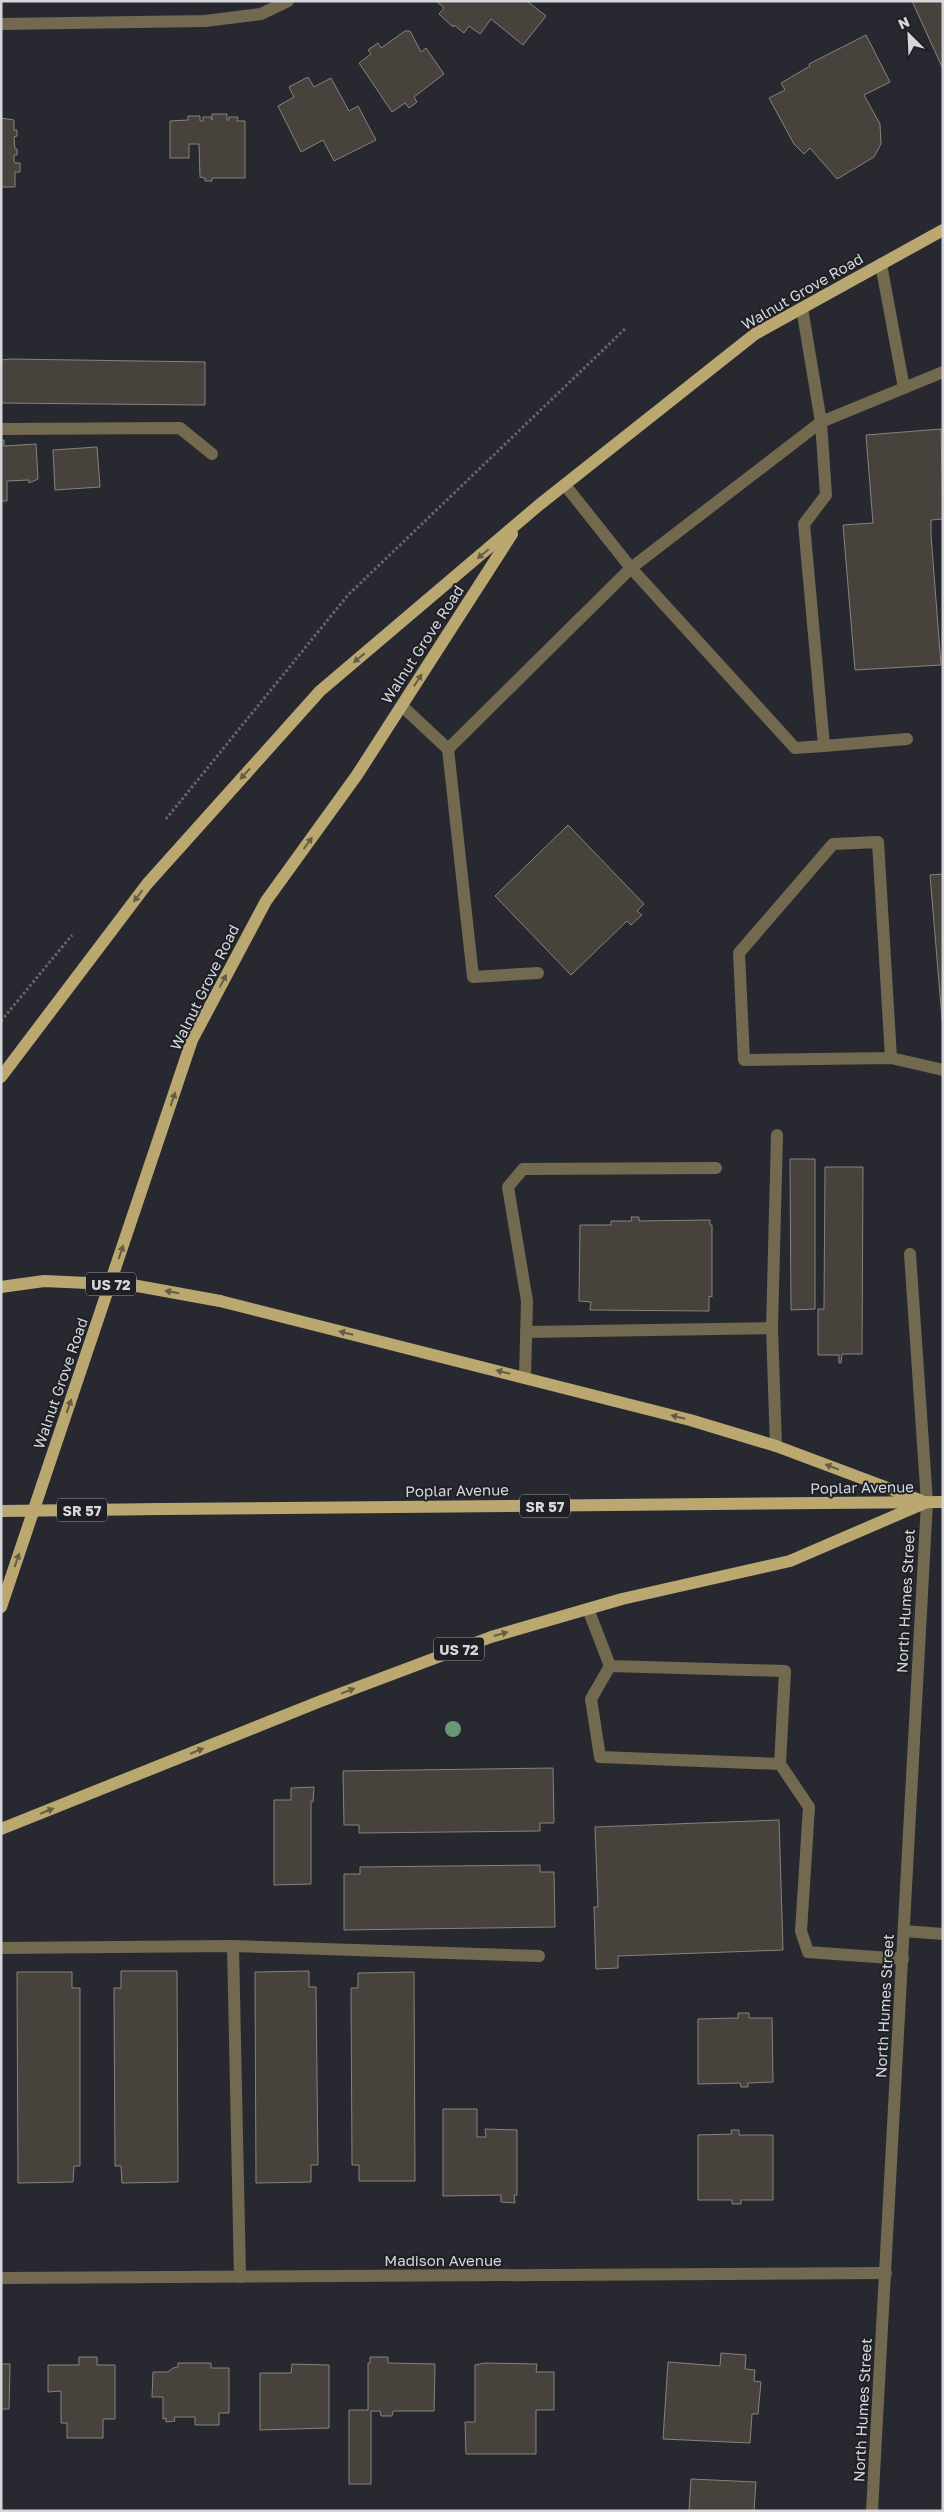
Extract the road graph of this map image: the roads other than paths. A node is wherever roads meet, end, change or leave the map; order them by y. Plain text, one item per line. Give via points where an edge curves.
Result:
1 (288, 1) edge
2 (1, 24) edge
3 (943, 230) edge
4 (881, 264) junction
5 (802, 308) junction
6 (943, 372) edge
7 (904, 388) junction
8 (821, 422) junction
9 (1, 429) edge
10 (212, 454) dead end
11 (565, 485) junction
12 (520, 522) junction
13 (631, 568) junction
14 (402, 706) junction
15 (907, 739) dead end
16 (824, 746) junction
17 (448, 749) junction
18 (538, 972) dead end
19 (890, 1058) junction
20 (943, 1070) edge
21 (1, 1077) edge
22 (777, 1136) dead end
23 (716, 1168) dead end
24 (910, 1254) dead end
25 (1, 1287) edge
26 (772, 1328) junction
27 (526, 1332) junction
28 (525, 1378) junction
29 (776, 1446) junction
30 (927, 1502) junction
31 (943, 1502) edge
32 (1, 1511) edge
33 (1, 1607) edge
34 (588, 1609) junction
35 (610, 1666) junction
36 (780, 1764) junction
37 (1, 1829) edge
38 (904, 1931) junction
39 (943, 1934) edge
40 (233, 1946) junction
41 (1, 1948) edge
42 (539, 1956) dead end
43 (903, 1958) junction
44 (886, 2273) junction
45 (240, 2277) junction
46 (1, 2278) edge
47 (872, 2511) edge

1 - 2 street via 261,14 205,21
3 - 4 main road, Walnut Grove Road
4 - 5 main road, Walnut Grove Road
4 - 7 street
5 - 8 street
5 - 11 main road, Walnut Grove Road via 755,334
6 - 7 street
7 - 8 street
8 - 13 street
8 - 16 street via 826,495 804,524
9 - 10 street via 180,428
11 - 12 main road, Walnut Grove Road
11 - 13 street
14 -> 12 main road, Walnut Grove Road
12 -> 21 main road, Walnut Grove Road via 320,691 147,884
13 - 16 street via 795,748
13 - 17 street
14 - 17 street
33 -> 14 main road, Walnut Grove Road via 192,1040 266,901 357,775
15 - 16 street
17 - 18 street via 473,977
19 - 19 street via 878,842 833,844 739,953 744,1060
19 - 20 street
22 - 26 street
23 - 27 street via 523,1169 508,1187 528,1301
24 - 30 street, North Humes Street
28 -> 25 main road, US 72, bridge via 220,1301 132,1285 44,1281
26 - 27 street
26 - 29 street
27 - 28 street
29 -> 28 main road, US 72 via 690,1420
30 -> 29 main road, US 72
30 - 31 main road, Poplar Avenue / US 72
30 - 32 main road, Poplar Avenue / SR 57, bridge
30 - 34 main road, US 72 via 790,1561
30 - 38 street, North Humes Street
34 - 35 street
37 -> 34 main road, US 72 via 491,1637
35 - 36 street via 785,1671
35 - 36 street via 591,1699 600,1757
36 - 43 street via 809,1807 800,1931 808,1952
38 - 39 street
38 - 43 street, North Humes Street
40 - 41 street
40 - 42 street
40 - 45 street
43 - 44 street, North Humes Street
44 - 45 street, Madison Avenue
44 - 47 street, North Humes Street
45 - 46 street, Madison Avenue

